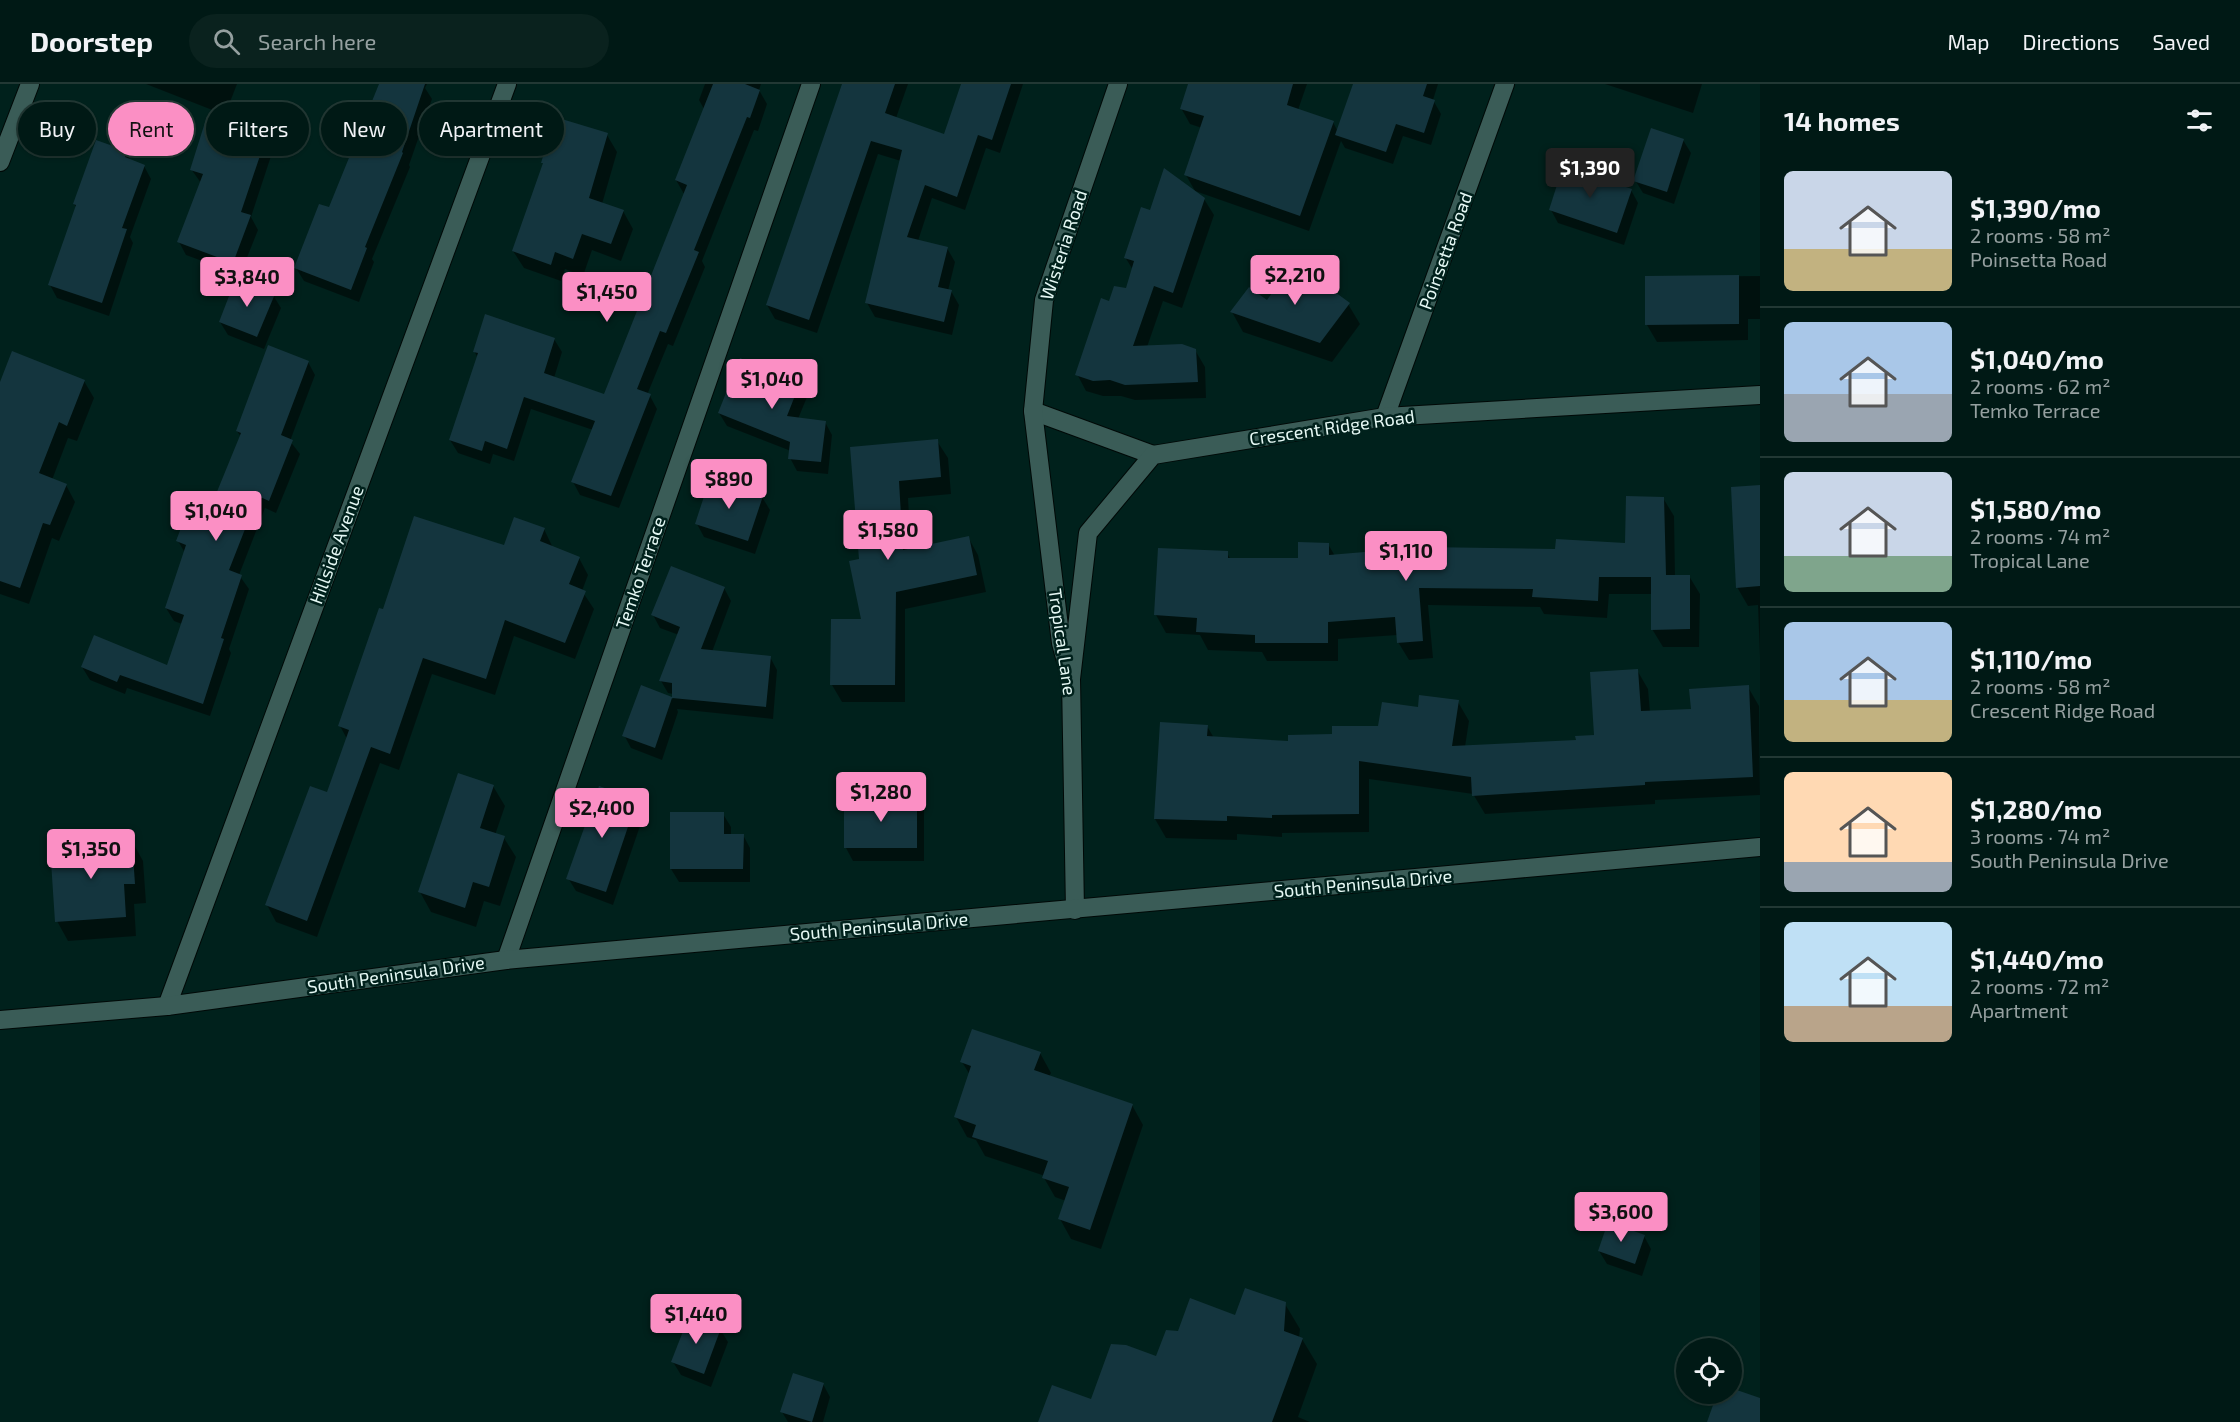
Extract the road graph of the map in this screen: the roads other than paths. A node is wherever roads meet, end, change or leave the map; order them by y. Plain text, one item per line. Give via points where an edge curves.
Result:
1 (30, 84) edge
2 (507, 84) edge
3 (811, 84) edge
4 (1118, 84) edge
5 (1505, 84) edge
6 (0, 162) edge
7 (1760, 395) edge
8 (1033, 411) junction
9 (1385, 417) junction
10 (1153, 455) junction
11 (1071, 679) junction
12 (1760, 847) edge
13 (1075, 910) junction
14 (506, 960) junction
15 (167, 1006) junction
16 (0, 1020) edge

1 - 6 street
2 - 15 street, Hillside Avenue
3 - 14 street, Temko Terrace
4 - 8 street, Wisteria Road via 1044,300
5 - 9 street, Poinsetta Road
7 - 9 street, Crescent Ridge Road
8 - 10 street
8 - 11 street, Tropical Lane via 1061,643
9 - 10 street, Crescent Ridge Road
10 - 11 street via 1088,533
11 - 13 street, Tropical Lane
12 - 13 street, South Peninsula Drive
13 - 14 street, South Peninsula Drive
14 - 15 street, South Peninsula Drive
15 - 16 street, South Peninsula Drive

